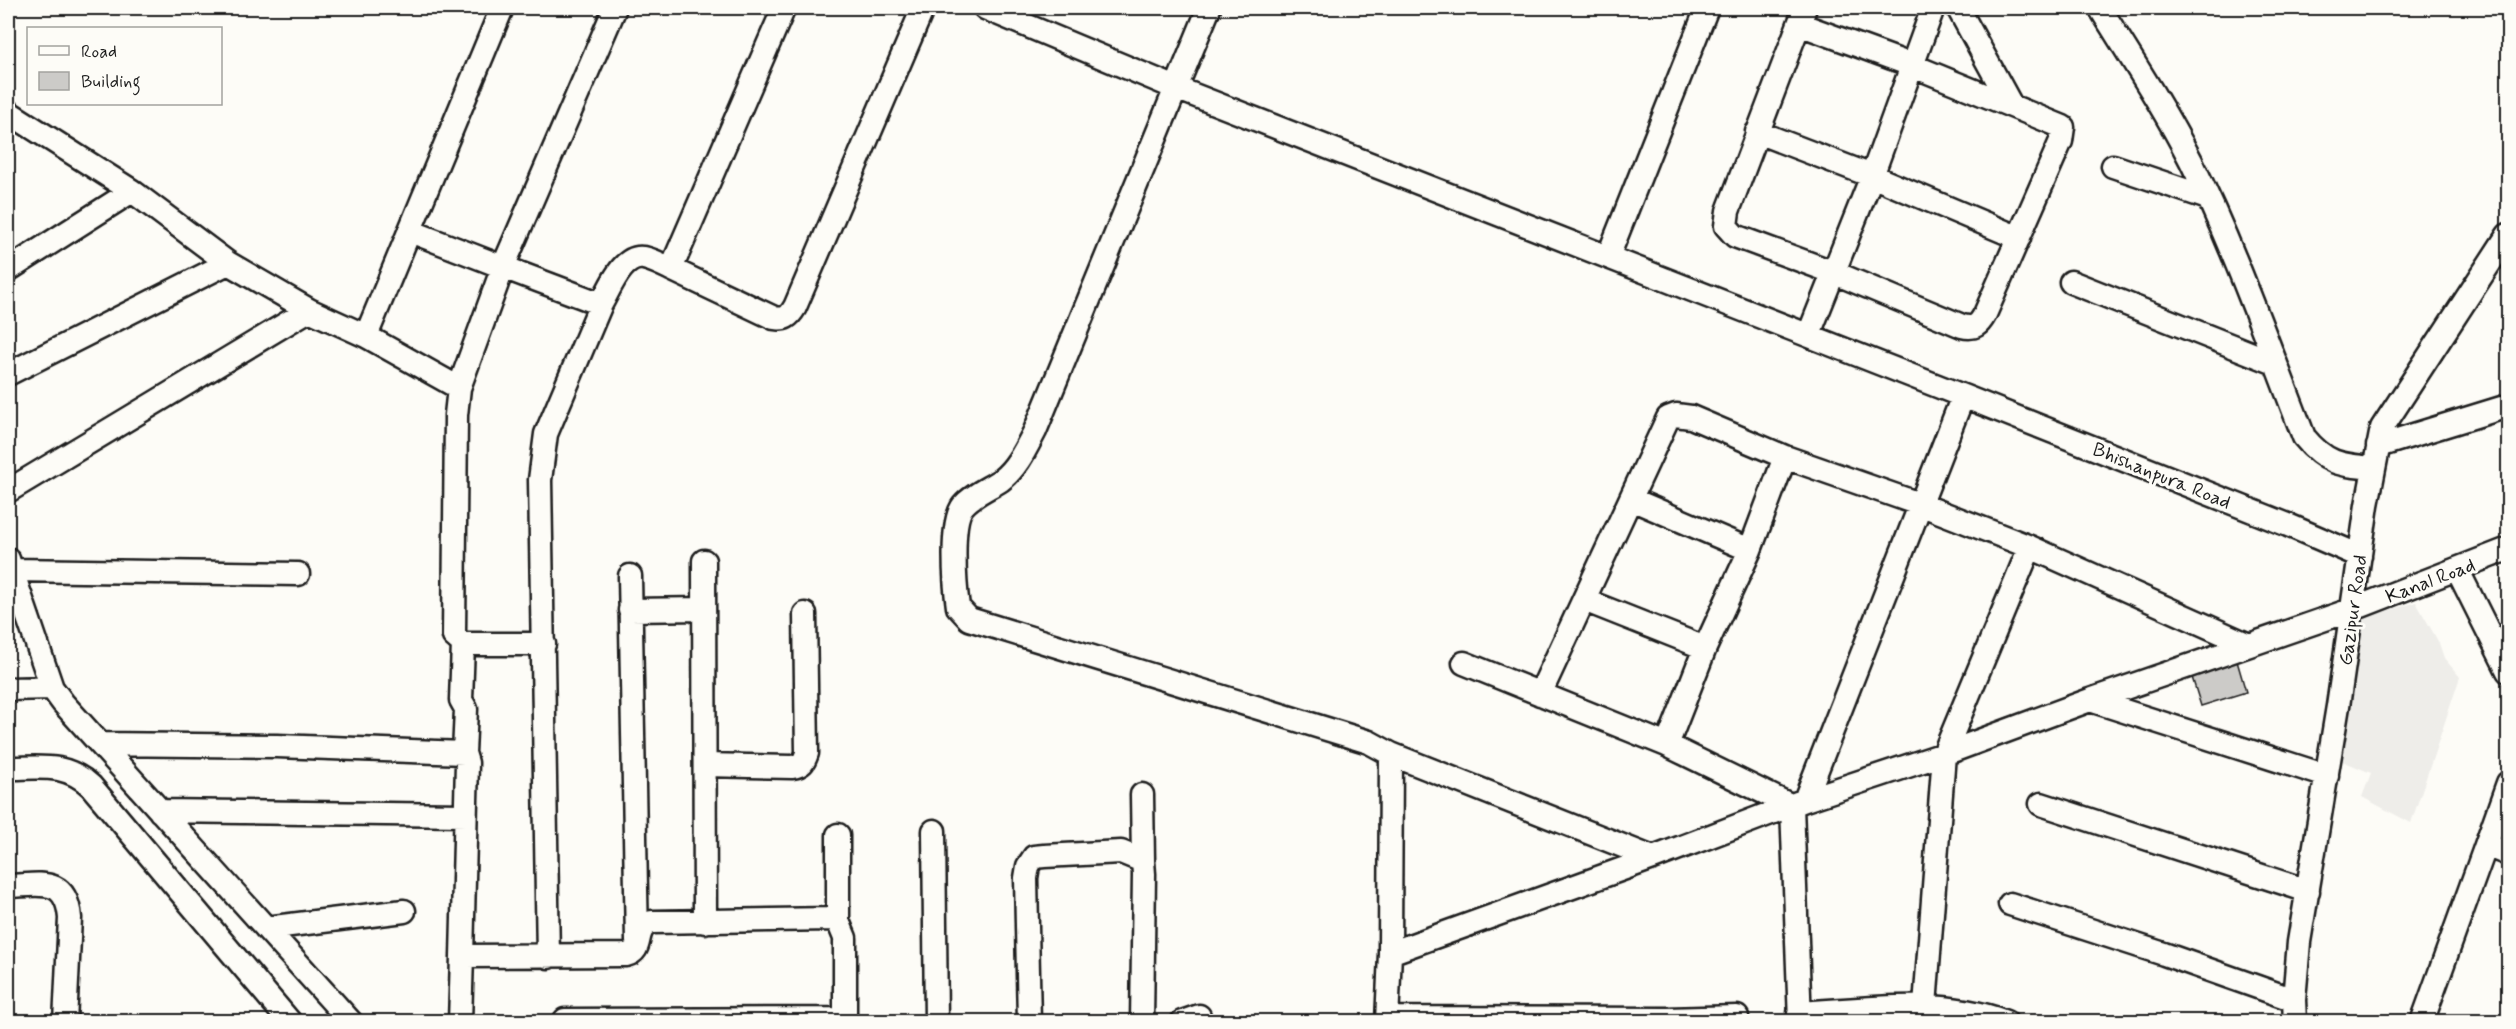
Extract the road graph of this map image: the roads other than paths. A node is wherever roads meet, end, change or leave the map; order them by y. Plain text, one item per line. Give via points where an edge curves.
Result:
1 (501, 8) edge
2 (615, 8) edge
3 (784, 8) edge
4 (923, 8) edge
5 (985, 8) edge
6 (1209, 8) edge
7 (1707, 8) edge
8 (1933, 8) edge
9 (1958, 8) edge
10 (2100, 8) edge
11 (1802, 16) edge
12 (1911, 65) junction
13 (1176, 88) junction
14 (2011, 105) junction
15 (8, 112) edge
16 (1757, 132) junction
17 (2113, 166) dead end
18 (1872, 176) junction
19 (132, 192) junction
20 (2208, 198) junction
21 (410, 231) junction
22 (2508, 235) edge
23 (2019, 238) junction
24 (1608, 257) junction
25 (228, 263) junction
26 (503, 267) junction
27 (671, 269) junction
28 (8, 270) edge
29 (1835, 273) junction
30 (2072, 282) dead end
31 (601, 304) junction
32 (309, 310) junction
33 (1809, 334) junction
34 (366, 336) junction
35 (2275, 363) junction
36 (8, 374) edge
37 (459, 388) junction
38 (1963, 396) junction
39 (2508, 406) edge
40 (1785, 457) junction
41 (2376, 457) junction
42 (8, 491) edge
43 (1631, 499) junction
44 (1922, 505) junction
45 (2030, 547) junction
46 (2508, 549) edge
47 (1750, 550) junction
48 (2360, 556) junction
49 (704, 561) dead end
50 (9, 564) edge
51 (2457, 569) junction
52 (298, 574) dead end
53 (630, 576) dead end
54 (1584, 600) junction
55 (704, 609) junction
56 (630, 610) junction
57 (2350, 610) junction
58 (805, 614) dead end
59 (463, 644) junction
60 (544, 644) junction
61 (2249, 645) junction
62 (1705, 648) junction
63 (1464, 663) dead end
64 (2508, 671) edge
65 (52, 688) junction
66 (8, 689) edge
67 (1540, 694) junction
68 (2090, 700) junction
69 (100, 744) junction
70 (1667, 745) junction
71 (464, 753) junction
72 (1391, 754) junction
73 (1944, 754) junction
74 (705, 765) junction
75 (8, 768) edge
76 (2327, 776) junction
77 (2508, 783) edge
78 (1142, 795) dead end
79 (1799, 803) junction
80 (2041, 804) dead end
81 (160, 811) junction
82 (465, 815) junction
83 (934, 831) dead end
84 (838, 835) dead end
85 (2486, 845) junction
86 (2508, 854) edge
87 (1653, 858) junction
88 (1143, 861) junction
89 (8, 886) edge
90 (2308, 891) junction
91 (2010, 904) dead end
92 (404, 911) dead end
93 (838, 921) junction
94 (705, 922) junction
95 (266, 928) junction
96 (637, 949) junction
97 (1390, 953) junction
98 (462, 956) junction
99 (548, 957) junction
100 (1925, 1006) junction
101 (2295, 1011) edge
102 (1737, 1017) dead end
103 (1799, 1017) edge
104 (565, 1020) edge
105 (845, 1020) edge
106 (1387, 1020) edge
107 (1667, 1020) edge
108 (65, 1022) edge
109 (290, 1022) edge
110 (351, 1022) edge
111 (460, 1022) edge
112 (936, 1022) edge
113 (1029, 1022) edge
114 (1142, 1022) edge
115 (2006, 1022) edge
116 (2422, 1022) edge

1 - 21 street
2 - 26 street
3 - 27 street
4 - 27 street via 789,316 774,318
5 - 13 street, Bhishanpura Road
6 - 13 street
7 - 24 street
8 - 12 street
9 - 14 street
10 - 20 street via 2169,120
11 - 12 street
11 - 16 street
12 - 14 street
12 - 18 street
13 - 24 street, Bhishanpura Road
13 - 72 street via 1035,431 1012,469 968,501 958,514 958,606 969,619 1369,742
14 - 23 street via 2063,127 2061,141
15 - 19 street
16 - 18 street
16 - 29 street via 1726,226 1734,236
17 - 20 street
18 - 23 street
18 - 29 street
19 - 25 street
19 - 28 street
20 - 35 street
21 - 26 street
21 - 34 street
22 - 41 street, Gazipur Road via 2382,428
23 - 29 street via 1985,314 1979,325 1971,328
24 - 33 street, Bhishanpura Road
25 - 32 street
25 - 36 street
26 - 31 street
26 - 37 street
27 - 31 street via 643,258 632,259
29 - 33 street
30 - 35 street
31 - 60 street via 546,435 540,480
32 - 34 street
32 - 42 street
33 - 38 street, Bhishanpura Road
34 - 37 street
35 - 41 street via 2304,437 2314,449 2340,465
37 - 59 street via 452,628
38 - 44 street
38 - 48 street, Bhishanpura Road
39 - 41 street
40 - 43 street via 1691,417 1676,415 1668,418
40 - 44 street
40 - 47 street
41 - 48 street, Gazipur Road
43 - 47 street
43 - 54 street
44 - 45 street
44 - 79 street
45 - 61 street
45 - 73 street
46 - 51 street, Kanal Road
47 - 62 street
48 - 57 street, Gazipur Road
49 - 55 street
50 - 52 street
50 - 65 street
51 - 57 street, Kanal Road
51 - 64 street
53 - 56 street
54 - 62 street
54 - 67 street
55 - 56 street
55 - 74 street
56 - 96 street
57 - 61 street, Kanal Road
57 - 76 street, Gazipur Road
58 - 74 street via 805,762 792,767
59 - 60 street
59 - 71 street
60 - 99 street
61 - 68 street, Kanal Road
62 - 70 street
63 - 67 street
65 - 66 street
65 - 69 street
67 - 70 street
68 - 73 street, Kanal Road
68 - 76 street
69 - 71 street
69 - 81 street
70 - 79 street
71 - 82 street
72 - 87 street
72 - 97 street
73 - 79 street, Kanal Road
73 - 100 street
74 - 94 street
75 - 109 street via 65,769 79,775
76 - 90 street, Gazipur Road
77 - 85 street
78 - 88 street
79 - 87 street, Kanal Road
79 - 103 street
80 - 90 street
81 - 82 street
81 - 95 street
82 - 98 street
83 - 112 street
84 - 93 street
85 - 86 street
85 - 116 street
87 - 97 street, Kanal Road
88 - 113 street via 1121,852 1034,858 1028,866
88 - 114 street
89 - 108 street via 46,885 63,891 68,901
90 - 101 street, Gazipur Road
91 - 101 street via 2164,954
92 - 95 street
93 - 94 street via 830,918
93 - 105 street via 845,938
94 - 96 street via 644,924
95 - 110 street
96 - 99 street via 626,955
97 - 106 street
98 - 99 street
98 - 111 street
100 - 103 street
100 - 115 street via 1966,1010
102 - 107 street
104 - 105 street
106 - 107 street

